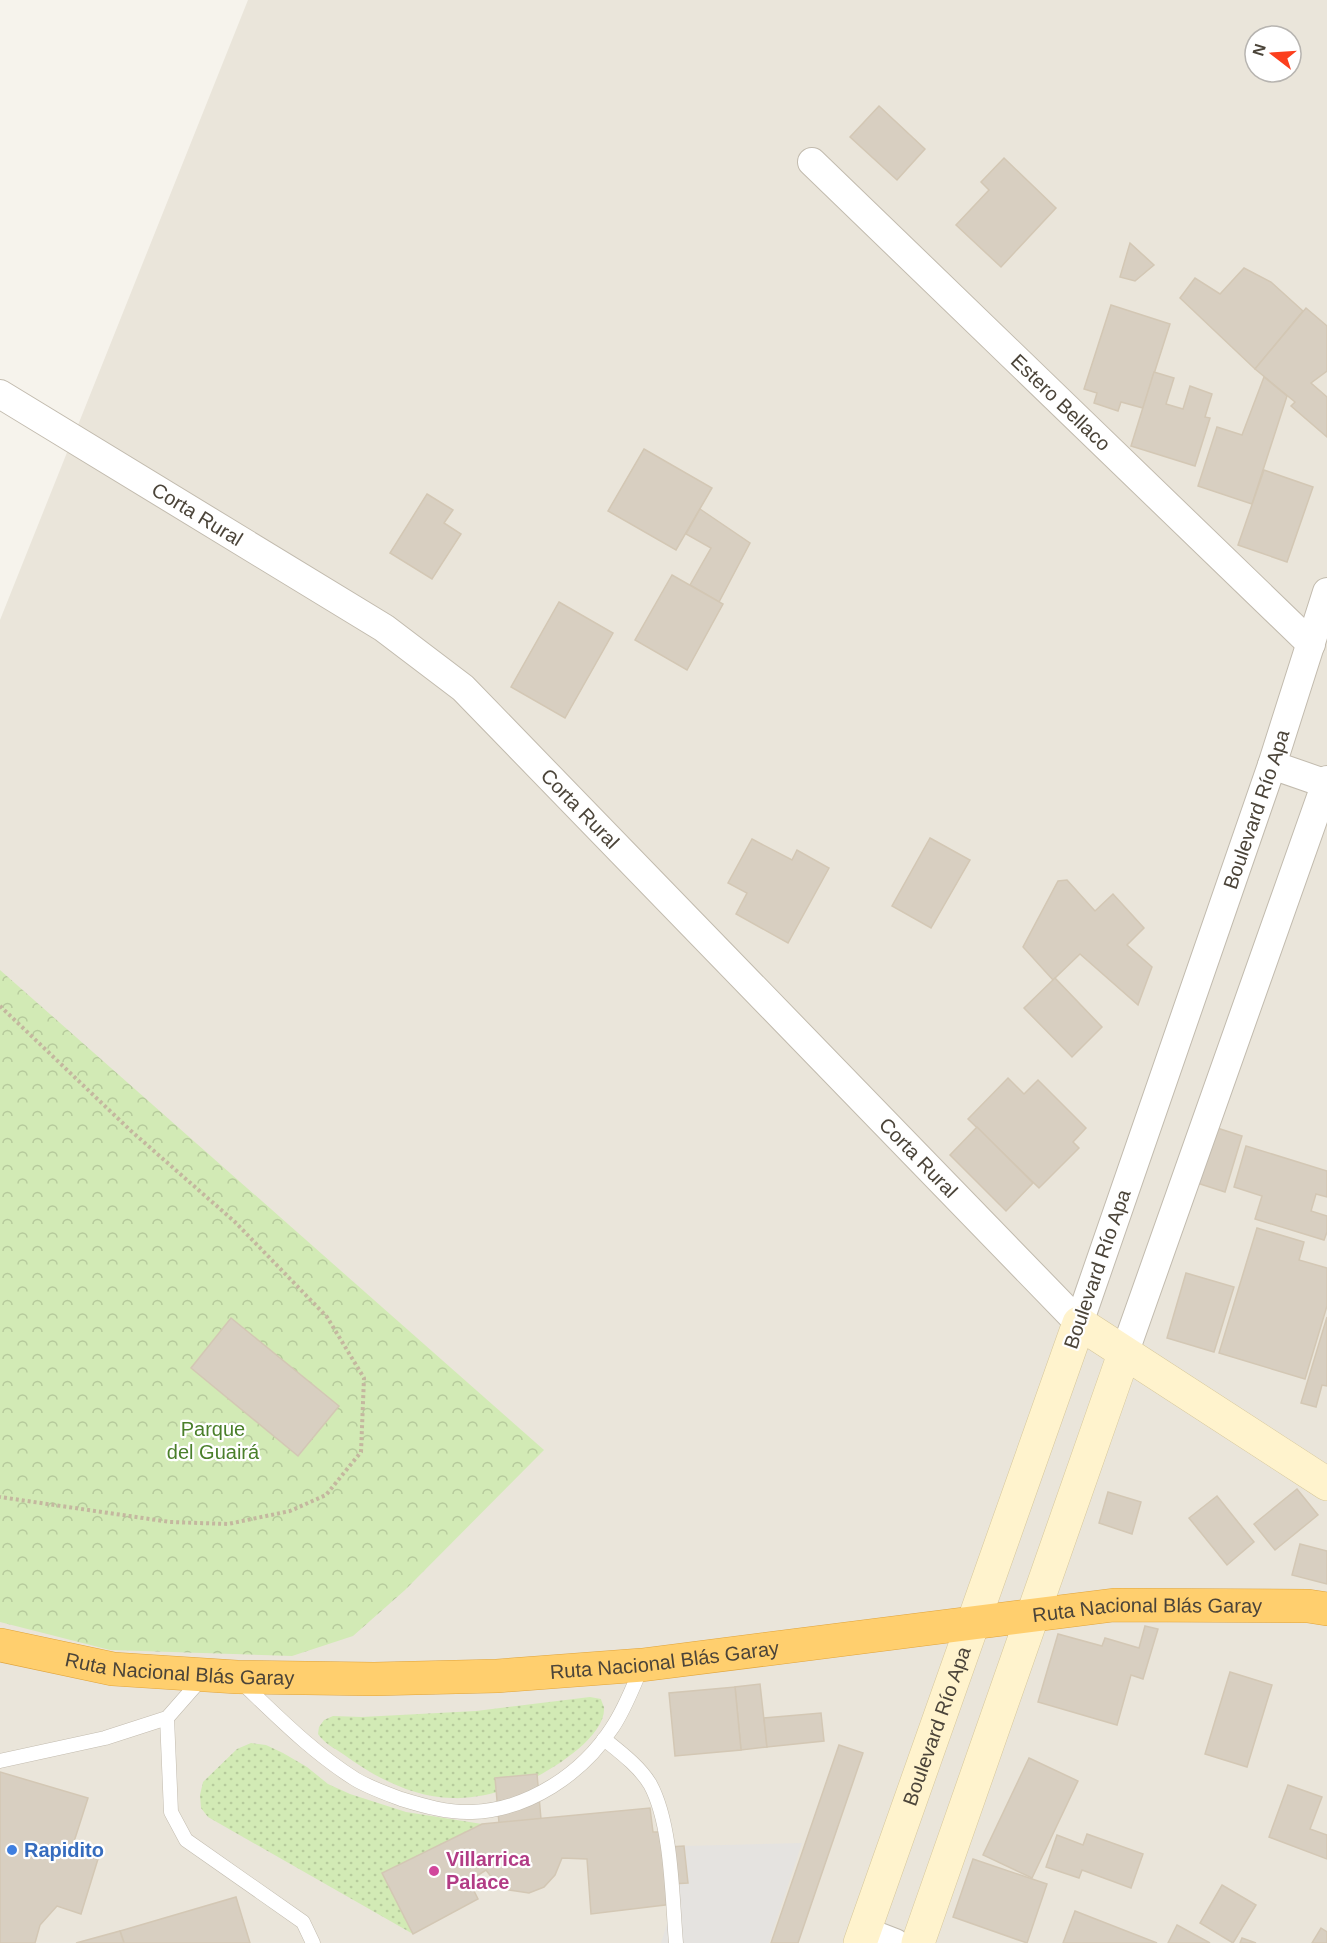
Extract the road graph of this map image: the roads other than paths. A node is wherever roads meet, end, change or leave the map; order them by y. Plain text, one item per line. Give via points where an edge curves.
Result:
1 (812, 162) dead end
2 (0, 394) edge
3 (1327, 592) edge
4 (1311, 644) junction
5 (1272, 765) junction
6 (1327, 783) edge
7 (1079, 1323) junction
8 (1124, 1354) junction
9 (1327, 1484) edge
10 (1327, 1609) edge
11 (1032, 1615) junction
12 (973, 1624) junction
13 (0, 1645) edge
14 (642, 1665) junction
15 (205, 1675) junction
16 (237, 1677) junction
17 (167, 1718) junction
18 (604, 1739) junction
19 (0, 1761) edge
20 (862, 1937) edge
21 (313, 1943) edge
22 (676, 1943) edge
23 (895, 1943) edge
24 (918, 1943) edge

1 - 4 street, Estero Bellaco
2 - 7 street, Corta Rural via 384,628 463,688
3 - 4 street, Boulevard Río Apa
4 - 5 street, Boulevard Río Apa
5 - 6 street
5 - 7 street, Boulevard Río Apa
6 - 8 street
7 - 8 main road
7 - 12 main road, Boulevard Río Apa
8 - 9 main road
8 - 11 main road
10 - 11 highway, Ruta Nacional Blás Garay via 1114,1605
11 - 12 highway, Ruta Nacional Blás Garay
11 - 24 main road
12 - 14 highway, Ruta Nacional Blás Garay
12 - 20 main road, Boulevard Río Apa
13 - 15 highway, Ruta Nacional Blás Garay via 113,1669
14 - 16 highway, Ruta Nacional Blás Garay via 497,1676
14 - 18 lane via 625,1706
15 - 16 highway, Ruta Nacional Blás Garay
15 - 17 lane
16 - 18 lane via 321,1756 357,1780 419,1805 446,1810 473,1812 535,1796 570,1774
17 - 19 lane via 105,1738
17 - 21 lane via 171,1812 186,1840 303,1922
18 - 22 lane via 634,1764 659,1806 666,1830
20 - 23 street

